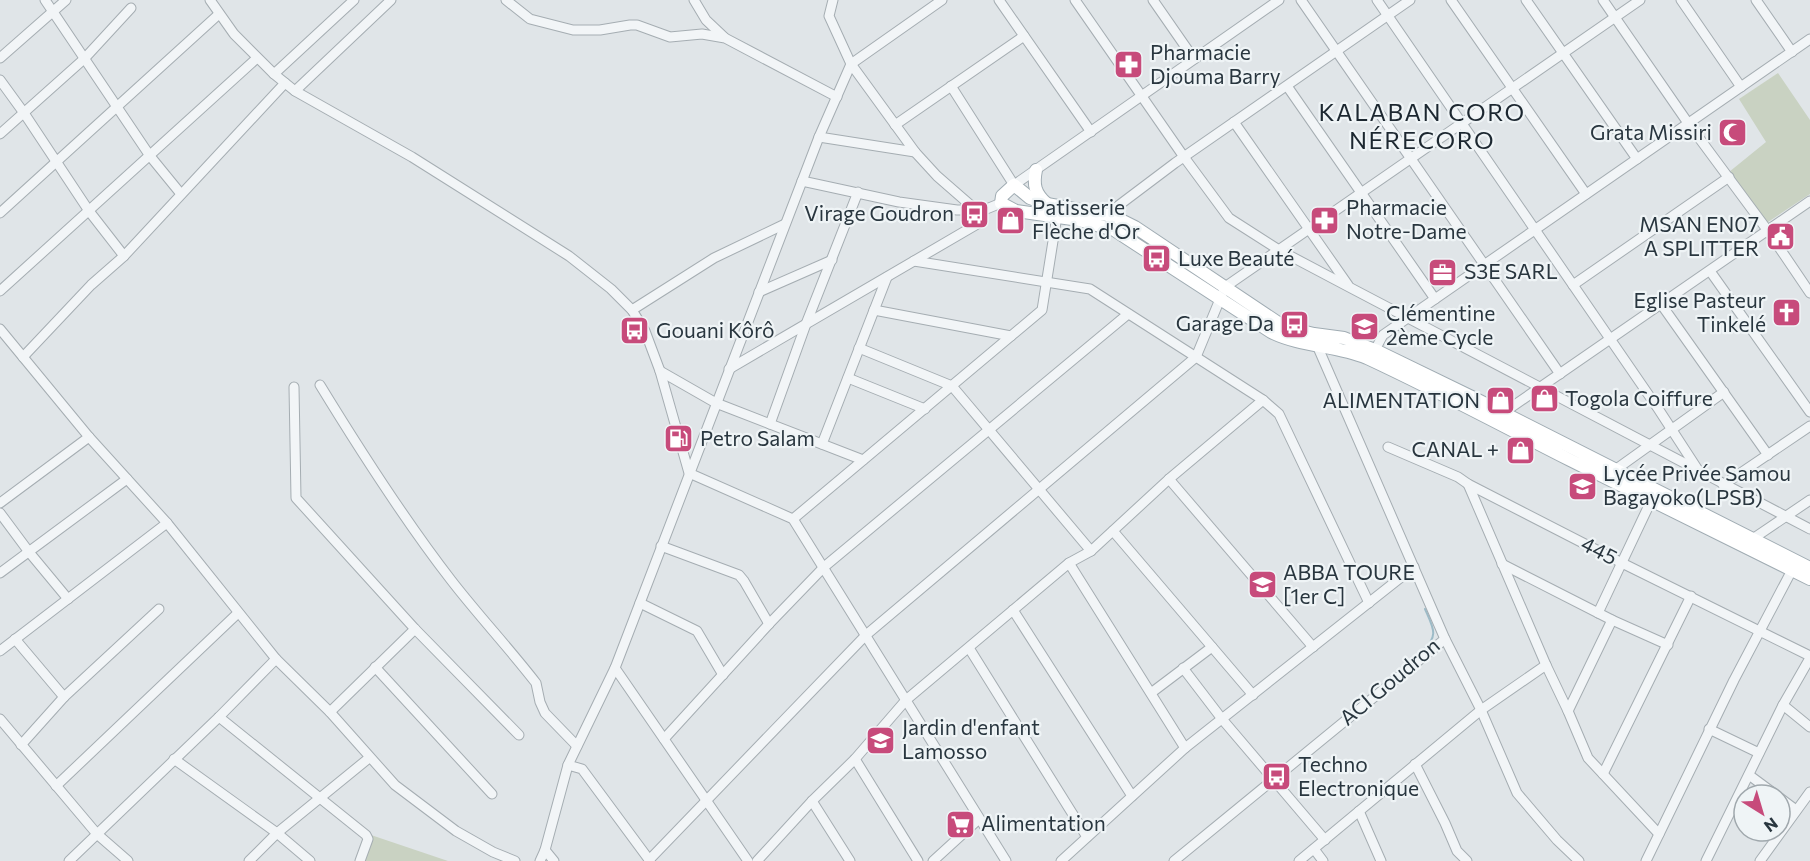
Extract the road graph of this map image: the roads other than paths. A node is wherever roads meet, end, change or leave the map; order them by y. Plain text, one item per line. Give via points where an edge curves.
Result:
1 (45, 0) edge
2 (66, 0) edge
3 (210, 0) edge
4 (354, 0) edge
5 (391, 0) edge
6 (506, 0) edge
7 (694, 0) edge
8 (833, 0) edge
9 (942, 0) edge
10 (999, 0) edge
11 (1075, 0) edge
12 (1153, 0) edge
13 (1280, 0) edge
14 (1301, 0) edge
15 (1377, 0) edge
16 (1410, 0) edge
17 (1451, 0) edge
18 (1526, 0) edge
19 (1603, 0) edge
20 (1640, 0) edge
21 (1681, 0) edge
22 (1756, 0) edge
23 (131, 8) dead end
24 (53, 11) junction
25 (219, 14) junction
26 (1388, 16) junction
27 (1615, 17) junction
28 (1024, 36) junction
29 (724, 38) junction
30 (1810, 39) edge
31 (1336, 51) junction
32 (1792, 52) junction
33 (1563, 53) junction
34 (0, 58) edge
35 (257, 58) junction
36 (84, 59) junction
37 (1194, 59) junction
38 (851, 63) junction
39 (274, 74) junction
40 (0, 80) edge
41 (285, 83) junction
42 (951, 86) junction
43 (1287, 86) junction
44 (1741, 87) junction
45 (1512, 88) junction
46 (295, 91) junction
47 (1142, 96) junction
48 (837, 97) junction
49 (116, 108) junction
50 (24, 113) junction
51 (1234, 122) junction
52 (1461, 123) junction
53 (1688, 123) junction
54 (895, 125) junction
55 (1091, 132) junction
56 (0, 134) edge
57 (819, 137) junction
58 (915, 152) junction
59 (150, 156) junction
60 (1184, 157) junction
61 (1411, 159) junction
62 (1637, 159) junction
63 (56, 162) junction
64 (1036, 170) junction
65 (1729, 177) junction
66 (802, 181) junction
67 (1014, 185) junction
68 (858, 192) junction
69 (1362, 193) junction
70 (182, 194) junction
71 (1586, 195) junction
72 (1810, 201) edge
73 (1001, 203) junction
74 (1047, 204) junction
75 (980, 210) junction
76 (89, 211) junction
77 (0, 213) edge
78 (1106, 215) junction
79 (1056, 216) junction
80 (785, 224) junction
81 (1309, 229) junction
82 (1535, 230) junction
83 (1768, 231) junction
84 (1279, 250) junction
85 (124, 256) junction
86 (832, 260) junction
87 (914, 261) junction
88 (1484, 265) junction
89 (1710, 271) junction
90 (887, 277) junction
91 (1806, 278) edge
92 (1046, 281) junction
93 (1573, 285) junction
94 (1349, 287) junction
95 (0, 291) edge
96 (759, 292) junction
97 (1223, 293) junction
98 (1810, 293) edge
99 (1435, 299) junction
100 (1661, 304) junction
101 (632, 310) junction
102 (874, 310) junction
103 (1128, 314) junction
104 (1409, 318) junction
105 (806, 324) junction
106 (0, 329) edge
107 (1011, 336) junction
108 (1610, 339) junction
109 (1315, 340) junction
110 (859, 348) junction
111 (1375, 350) junction
112 (23, 357) junction
113 (1196, 357) junction
114 (729, 369) junction
115 (660, 371) junction
116 (1560, 374) junction
117 (848, 378) junction
118 (320, 385) dead end
119 (952, 386) junction
120 (294, 387) dead end
121 (1539, 388) junction
122 (1724, 392) junction
123 (1263, 400) junction
124 (716, 403) junction
125 (925, 409) junction
126 (1810, 412) edge
127 (1503, 413) junction
128 (770, 424) junction
129 (1810, 426) edge
130 (1671, 428) junction
131 (989, 430) junction
132 (89, 437) junction
133 (822, 444) junction
134 (1648, 445) junction
135 (1388, 447) dead end
136 (1768, 455) junction
137 (863, 460) junction
138 (1614, 470) junction
139 (1699, 472) junction
140 (689, 473) junction
141 (127, 479) junction
142 (1169, 479) junction
143 (1468, 484) junction
144 (1723, 485) junction
145 (1039, 489) junction
146 (1810, 500) edge
147 (1651, 501) junction
148 (0, 503) edge
149 (0, 513) edge
150 (1785, 517) junction
151 (794, 519) junction
152 (167, 524) junction
153 (1810, 530) edge
154 (1113, 531) junction
155 (1754, 538) junction
156 (662, 546) junction
157 (1091, 551) junction
158 (29, 552) junction
159 (1070, 563) junction
160 (1622, 563) junction
161 (1502, 564) junction
162 (824, 567) junction
163 (1414, 567) junction
164 (1810, 568) edge
165 (1792, 570) junction
166 (0, 573) edge
167 (1810, 579) edge
168 (1691, 596) junction
169 (68, 599) junction
170 (640, 603) junction
171 (1369, 603) junction
172 (159, 609) dead end
173 (1013, 610) junction
174 (238, 613) junction
175 (1598, 613) junction
176 (1612, 620) junction
177 (770, 624) junction
178 (415, 628) junction
179 (1760, 631) junction
180 (866, 635) junction
181 (15, 639) junction
182 (1445, 639) junction
183 (1668, 645) junction
184 (1212, 646) junction
185 (1313, 647) junction
186 (969, 648) junction
187 (0, 651) edge
188 (1810, 657) edge
189 (276, 659) junction
190 (1546, 665) junction
191 (375, 667) junction
192 (615, 668) junction
193 (1183, 668) junction
194 (723, 675) junction
195 (1151, 693) junction
196 (1253, 695) junction
197 (64, 697) junction
198 (906, 700) junction
199 (1783, 705) junction
200 (1481, 710) junction
201 (1568, 711) junction
202 (330, 712) junction
203 (219, 717) junction
204 (0, 719) edge
205 (1222, 719) junction
206 (1810, 727) edge
207 (1709, 729) junction
208 (519, 735) dead end
209 (664, 739) junction
210 (21, 745) junction
211 (577, 746) junction
212 (1185, 748) junction
213 (1759, 753) junction
214 (369, 758) junction
215 (174, 759) junction
216 (855, 759) junction
217 (1414, 764) junction
218 (568, 765) junction
219 (1603, 774) junction
220 (1749, 775) junction
221 (1273, 779) junction
222 (1760, 783) edge
223 (56, 786) junction
224 (1810, 792) edge
225 (492, 794) dead end
226 (1132, 796) junction
227 (320, 797) junction
228 (707, 801) junction
229 (812, 801) junction
230 (1792, 807) edge
231 (1796, 810) junction
232 (1359, 811) junction
233 (979, 819) junction
234 (277, 833) junction
235 (97, 834) junction
236 (1659, 834) junction
237 (1087, 837) junction
238 (1325, 840) junction
239 (1314, 849) junction
240 (544, 850) junction
241 (846, 860) edge
242 (69, 861) edge
243 (128, 861) edge
244 (249, 861) edge
245 (310, 861) edge
246 (360, 861) edge
247 (515, 861) edge
248 (540, 861) edge
249 (554, 861) edge
250 (650, 861) edge
251 (748, 861) edge
252 (757, 861) edge
253 (918, 861) edge
254 (933, 861) edge
255 (1006, 861) edge
256 (1061, 861) edge
257 (1174, 861) edge
258 (1299, 861) edge
259 (1323, 861) edge
260 (1381, 861) edge
261 (1467, 861) edge
262 (1579, 861) edge
263 (1647, 861) edge
264 (1707, 861) edge
265 (1760, 861) edge

1 - 24 street
2 - 24 street
3 - 25 street
4 - 39 street
5 - 46 street
6 - 29 street via 530,19 573,30 637,25 670,37 702,34
7 - 29 street
8 - 38 street via 829,16
9 - 38 street
10 - 28 street
11 - 47 street
12 - 37 street
13 - 37 street
14 - 31 street
15 - 26 street
16 - 26 street
17 - 45 street
18 - 33 street
19 - 27 street
20 - 27 street
21 - 44 street
22 - 32 street
23 - 36 street
24 - 34 street
24 - 36 street
25 - 35 street
25 - 49 street
26 - 31 street
26 - 52 street
27 - 33 street
27 - 53 street
28 - 42 street
28 - 55 street
29 - 48 street
30 - 32 street
31 - 43 street
31 - 61 street
32 - 44 street
33 - 45 street
33 - 62 street
35 - 39 street
35 - 59 street
36 - 49 street
36 - 50 street
37 - 47 street
38 - 48 street
38 - 54 street
39 - 41 street
40 - 50 street
41 - 46 street
41 - 70 street
42 - 54 street
42 - 67 street
43 - 51 street
43 - 69 street
44 - 53 street
45 - 52 street
45 - 71 street
46 - 101 street via 412,157 569,256
47 - 55 street
47 - 60 street
48 - 57 street
49 - 59 street
49 - 63 street
50 - 56 street
50 - 63 street
51 - 60 street
51 - 81 street
52 - 61 street
52 - 82 street
53 - 62 street
53 - 65 street
54 - 58 street
55 - 64 street
57 - 58 street
57 - 66 street
58 - 75 street via 937,176
59 - 70 street
59 - 76 street
60 - 78 street
60 - 84 street via 1229,218
61 - 69 street
61 - 88 street
62 - 71 street
63 - 76 street
63 - 77 street
64 - 67 street
64 - 74 main road via 1034,187
65 - 83 street
65 - 93 street
66 - 68 street
66 - 80 street
67 - 73 main road via 1002,196
67 - 74 main road via 1030,198
68 - 75 street via 899,202
68 - 86 street
69 - 81 street
69 - 99 street
70 - 85 street
71 - 82 street
72 - 83 street
73 - 75 street
73 - 79 main road via 1016,211
74 - 78 main road
75 - 87 street via 979,223
76 - 85 street
76 - 95 street
78 - 97 main road via 1134,227
79 - 92 street
79 - 97 main road via 1114,230
80 - 96 street
80 - 101 street via 714,258
81 - 84 street
81 - 94 street
82 - 88 street
82 - 93 street
83 - 89 street
83 - 91 street
84 - 94 street
84 - 97 street
85 - 112 street
86 - 96 street
86 - 105 street
87 - 90 street
87 - 92 street
88 - 99 street
88 - 116 street
89 - 100 street
89 - 126 street
90 - 102 street
90 - 105 street
91 - 98 street
92 - 103 street via 1089,289
92 - 107 street via 1042,310
93 - 108 street
94 - 104 street
96 - 114 street
97 - 109 main road
97 - 113 street
99 - 104 street
100 - 108 street
100 - 122 street
101 - 115 street via 645,330
102 - 107 street
102 - 110 street
103 - 113 street
103 - 131 street
104 - 111 street via 1383,335
104 - 121 street
105 - 114 street
105 - 128 street
106 - 112 street
107 - 119 street
108 - 116 street
108 - 130 street
109 - 111 main road via 1344,338
109 - 147 main road via 1379,364 1467,406
109 - 163 street, ACI Goudron
110 - 117 street
110 - 119 street
111 - 127 main road
112 - 132 street
113 - 123 street
113 - 145 street
114 - 124 street
115 - 124 street
115 - 140 street
116 - 121 street
117 - 125 street
117 - 133 street
118 - 211 street via 411,525 536,683 545,713
119 - 125 street
119 - 131 street
120 - 178 street via 296,498
121 - 127 street
121 - 134 street
122 - 130 street
122 - 136 street
123 - 142 street
123 - 171 street via 1279,414
124 - 128 street
124 - 140 street
125 - 137 street
127 - 138 main road
128 - 133 street
129 - 136 street
130 - 134 street
130 - 139 street
131 - 145 street
131 - 162 street
132 - 141 street
132 - 148 street
133 - 137 street
134 - 138 street
134 - 139 street
135 - 143 street, 445
136 - 144 street
137 - 151 street
138 - 155 main road
139 - 144 street
140 - 151 street
140 - 156 street
141 - 152 street
141 - 158 street
142 - 154 street
142 - 185 street
143 - 160 street, 445
143 - 161 street
144 - 150 street
145 - 157 street
145 - 180 street
146 - 150 street
147 - 160 street
147 - 165 main road
149 - 158 street
150 - 153 street
150 - 155 street
151 - 162 street
152 - 169 street
152 - 174 street
154 - 157 street
154 - 184 street
155 - 164 main road
156 - 170 street
156 - 177 street via 739,575
157 - 159 street
158 - 166 street
158 - 169 street
159 - 173 street
159 - 195 street
160 - 168 street, 445
160 - 175 street
161 - 175 street
161 - 190 street
162 - 177 street
162 - 180 street
163 - 171 street
163 - 182 street, ACI Goudron
165 - 167 main road
165 - 179 street
168 - 179 street, 445
168 - 183 street
169 - 181 street
170 - 192 street
170 - 194 street via 697,631
171 - 185 street
172 - 197 street
173 - 186 street
173 - 226 street
174 - 189 street
174 - 223 street
175 - 176 street
176 - 183 street
176 - 201 street
177 - 194 street
178 - 191 street
178 - 208 street
179 - 188 street, 445
179 - 207 street
180 - 198 street
180 - 228 street
181 - 187 street
181 - 197 street
182 - 200 street
182 - 221 street, ACI Goudron
183 - 219 street
184 - 193 street
184 - 196 street
185 - 196 street
186 - 198 street
186 - 237 street
188 - 199 street
189 - 202 street
189 - 203 street
190 - 200 street
190 - 201 street
191 - 202 street
191 - 225 street
192 - 209 street
192 - 211 street
193 - 195 street
193 - 205 street
194 - 209 street
195 - 212 street
196 - 205 street
197 - 210 street
198 - 216 street
198 - 233 street
199 - 206 street
199 - 213 street
200 - 217 street
200 - 262 street via 1516,793
201 - 219 street via 1588,758
202 - 214 street
203 - 215 street
203 - 227 street
204 - 210 street
205 - 212 street
205 - 221 street
207 - 213 street
207 - 236 street
209 - 228 street
210 - 223 street
211 - 218 street
212 - 226 street
213 - 220 street
214 - 227 street
214 - 247 street via 394,785 456,831
215 - 234 street
215 - 235 street
216 - 229 street
216 - 253 street
217 - 232 street
217 - 261 street via 1457,851
218 - 240 street
218 - 250 street via 582,769
219 - 236 street
220 - 222 street
220 - 264 street
221 - 238 street
221 - 257 street, ACI Goudron
223 - 235 street
224 - 231 street
226 - 237 street
227 - 234 street
227 - 246 street via 368,837
228 - 250 street
228 - 251 street
229 - 241 street
229 - 252 street
230 - 231 street
231 - 265 street
232 - 238 street
232 - 260 street
233 - 254 street
233 - 255 street
234 - 244 street
234 - 245 street
235 - 242 street
235 - 243 street
236 - 263 street
237 - 256 street
238 - 239 street
239 - 258 street
239 - 259 street
240 - 248 street
240 - 249 street

